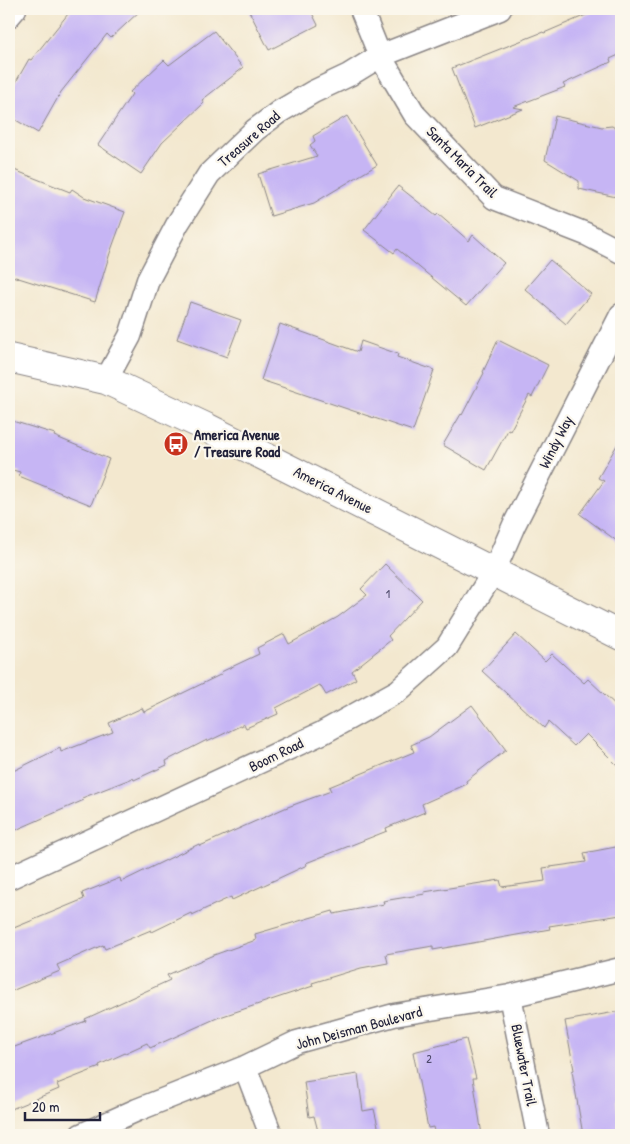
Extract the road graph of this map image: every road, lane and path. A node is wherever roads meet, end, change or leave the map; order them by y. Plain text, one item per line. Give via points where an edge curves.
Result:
1 (15, 9) edge
2 (361, 9) edge
3 (500, 9) edge
4 (9, 16) edge
5 (380, 56) junction
6 (621, 252) edge
7 (621, 315) edge
8 (9, 358) edge
9 (106, 380) junction
10 (494, 571) junction
11 (621, 636) edge
12 (9, 878) edge
13 (621, 969) edge
14 (510, 996) junction
15 (245, 1067) junction
16 (82, 1135) edge
17 (271, 1135) edge
18 (538, 1135) edge

1 - 4 street
2 - 5 street, Santa Maria Trail
3 - 5 street, Treasure Road
5 - 6 street, Santa Maria Trail via 415,115 494,198 586,234
5 - 9 street, Treasure Road via 279,112 209,174 148,280 130,336
7 - 10 street, Windy Way via 514,525
8 - 9 street, America Avenue
9 - 10 street, America Avenue
10 - 11 street, America Avenue
10 - 12 street, Boom Road via 447,646 398,691 322,733
13 - 14 street, John Deisman Boulevard
14 - 15 street, John Deisman Boulevard via 394,1015 297,1042
14 - 18 street, Bluewater Trail
15 - 16 street, John Deisman Boulevard
15 - 17 street

